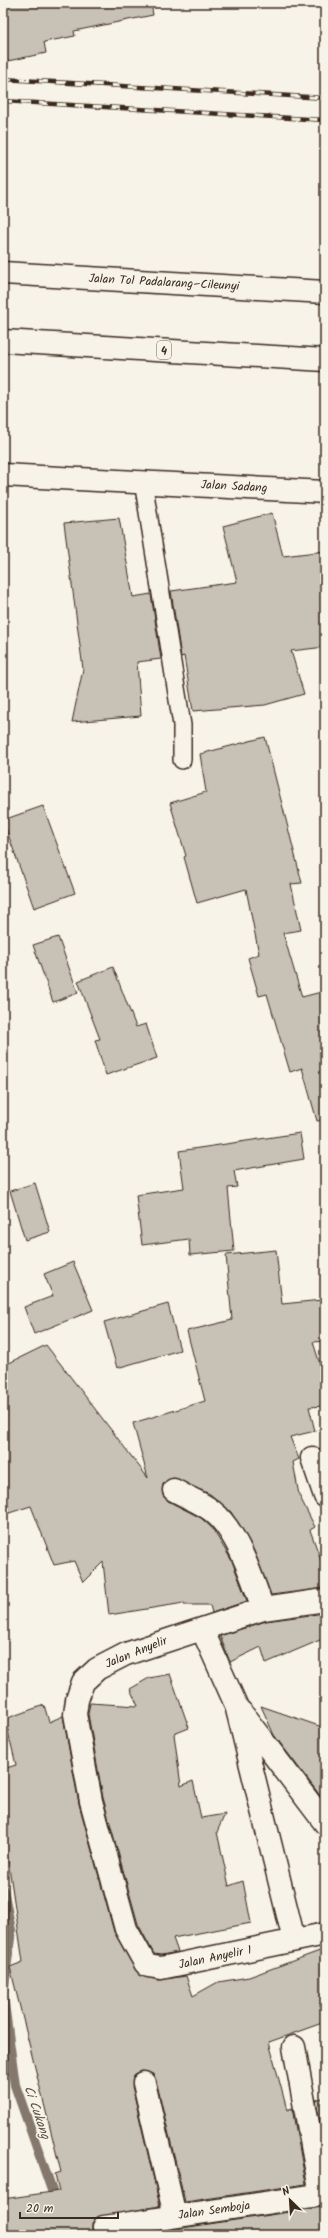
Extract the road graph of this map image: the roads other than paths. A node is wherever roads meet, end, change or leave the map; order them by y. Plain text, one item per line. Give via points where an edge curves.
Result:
1 (3, 273) edge
2 (325, 292) edge
3 (3, 341) edge
4 (325, 360) edge
5 (3, 475) edge
6 (143, 481) junction
7 (325, 492) edge
8 (182, 760) dead end
9 (312, 1458) dead end
10 (174, 1490) dead end
11 (325, 1496) edge
12 (325, 1600) edge
13 (263, 1609) junction
14 (202, 1629) junction
15 (236, 1705) junction
16 (325, 1823) edge
17 (126, 1929) joint
18 (325, 1934) edge
19 (294, 1940) junction
20 (294, 2047) dead end
21 (144, 2083) dead end
22 (323, 2194) edge
23 (175, 2216) junction
24 (104, 2227) dead end

1 - 2 main road, Jalan Tol Padalarang–Cileunyi
3 - 4 main road, 4
5 - 6 main road, Jalan Sadang
6 - 7 main road, Jalan Sadang
6 - 8 lane via 182,725
9 - 11 main road
10 - 13 main road via 213,1511 229,1531 248,1565
12 - 13 main road, Jalan Anyelir
13 - 14 main road, Jalan Anyelir
14 - 15 main road
14 - 17 main road, Jalan Anyelir via 154,1643 97,1669 83,1682 76,1700 76,1730 90,1801
15 - 16 main road
15 - 19 main road
17 - 19 main road, Jalan Anyelir 1 via 145,1963 161,1968
18 - 19 main road, Jalan Anyelir 1
20 - 22 main road
21 - 23 main road
22 - 23 main road, Jalan Semboja
23 - 24 main road, Jalan Semboja

